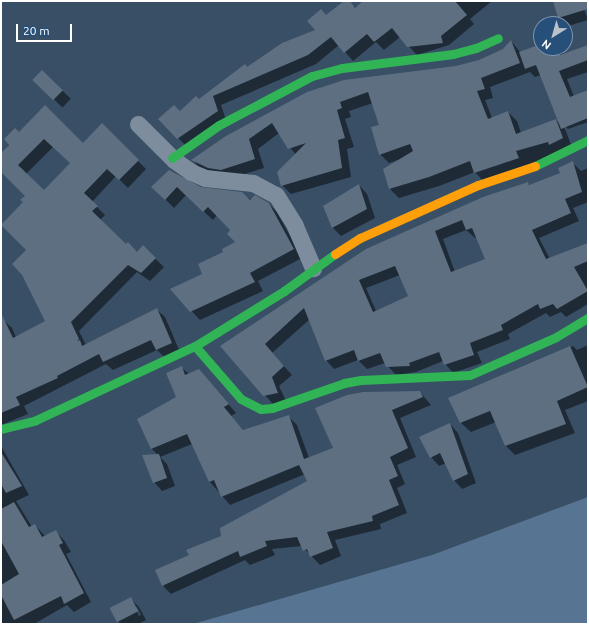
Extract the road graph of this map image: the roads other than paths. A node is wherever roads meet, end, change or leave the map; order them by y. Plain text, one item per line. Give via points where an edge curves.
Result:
1 (498, 38) dead end
2 (138, 124) dead end
3 (588, 140) edge
4 (172, 158) junction
5 (313, 268) junction
6 (588, 318) edge
7 (195, 346) junction
8 (1, 429) edge

1 - 4 street via 476,48 453,54 342,68 312,76 219,125
2 - 4 street
3 - 5 street via 532,166 414,212 360,238
4 - 5 street via 198,176 253,184 276,195 295,226
5 - 7 street via 284,291
6 - 7 street via 556,337 470,374 458,377 350,382 272,408 261,409 241,399
7 - 8 street via 36,420

